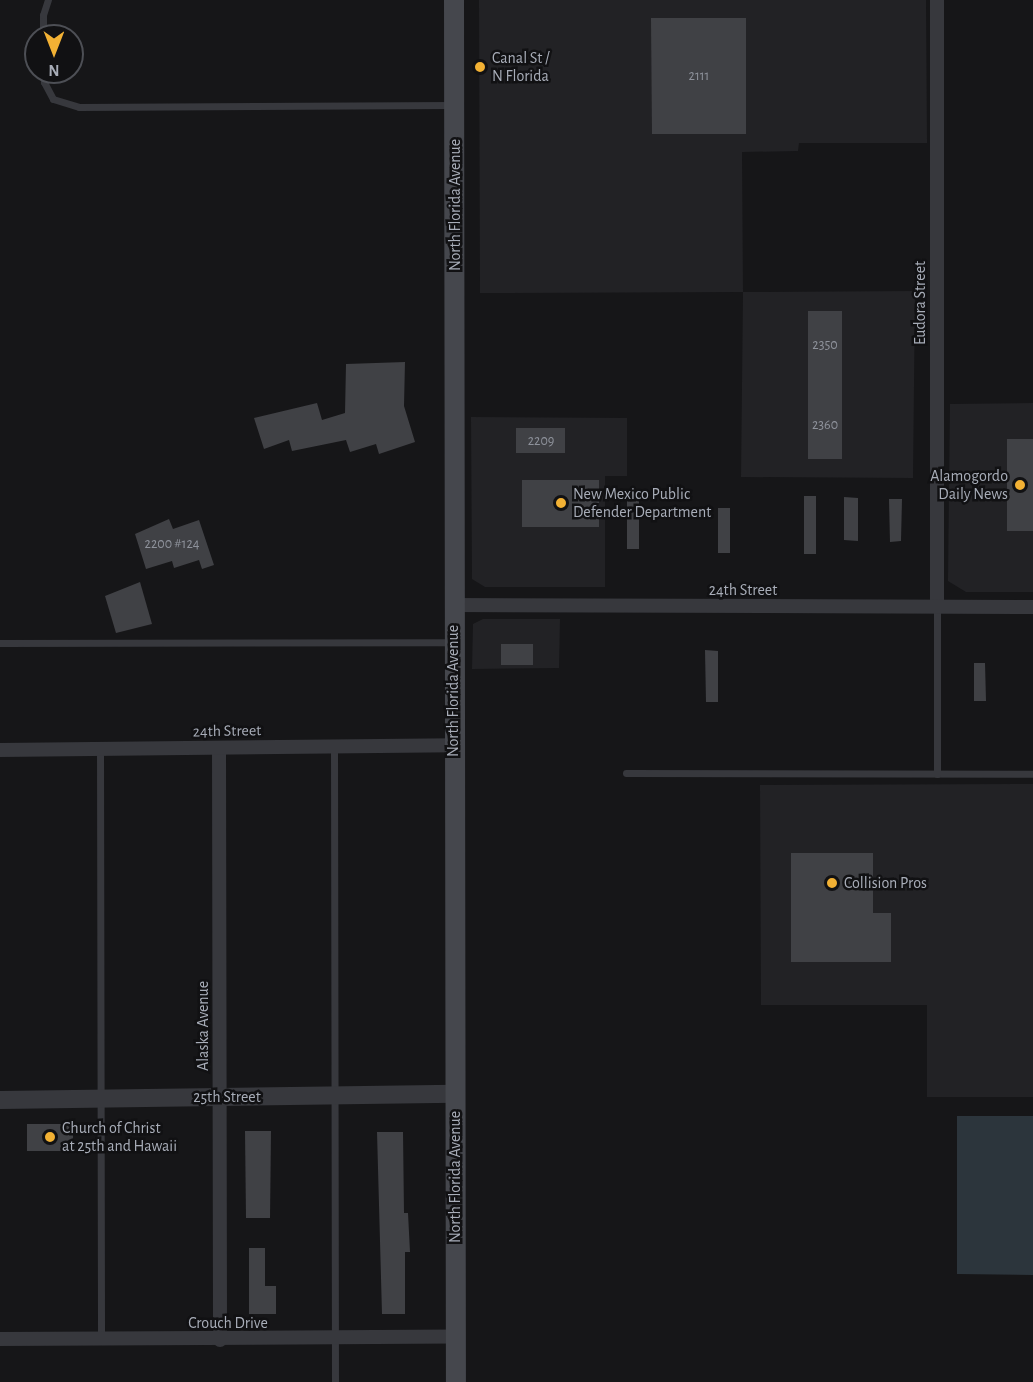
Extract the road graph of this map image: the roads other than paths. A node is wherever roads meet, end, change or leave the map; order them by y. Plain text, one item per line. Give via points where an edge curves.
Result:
1 (48, 0) edge
2 (454, 0) edge
3 (937, 0) edge
4 (43, 24) edge
5 (46, 84) edge
6 (455, 105) junction
7 (453, 605) junction
8 (937, 607) junction
9 (1033, 607) edge
10 (453, 642) junction
11 (0, 643) edge
12 (334, 745) junction
13 (454, 745) junction
14 (219, 748) junction
15 (100, 749) junction
16 (0, 750) edge
17 (626, 773) dead end
18 (937, 774) junction
19 (1033, 774) edge
20 (455, 1094) junction
21 (335, 1096) junction
22 (100, 1097) junction
23 (220, 1097) junction
24 (0, 1100) edge
25 (456, 1337) junction
26 (0, 1339) edge
27 (335, 1339) junction
28 (101, 1340) junction
29 (220, 1340) junction
30 (335, 1382) edge
31 (456, 1382) edge

1 - 4 lane
2 - 6 main road, North Florida Avenue
3 - 8 street, Eudora Street
5 - 6 lane via 53,99 79,107
6 - 7 main road, North Florida Avenue
7 - 8 street, 24th Street
7 - 10 main road, North Florida Avenue
8 - 9 street, 24th Street
8 - 18 lane
10 - 11 lane
10 - 13 main road, North Florida Avenue
12 - 13 street, 24th Street
12 - 14 street, 24th Street
12 - 21 lane
13 - 20 main road, North Florida Avenue
14 - 15 street, 24th Street
14 - 23 street, Alaska Avenue
15 - 16 street, 24th Street
15 - 22 lane
17 - 18 lane
18 - 19 lane
20 - 21 street, 25th Street
20 - 25 main road, North Florida Avenue
21 - 23 street, 25th Street
21 - 27 lane
22 - 23 street, 25th Street
22 - 24 street, 25th Street
22 - 28 lane
23 - 29 street, Alaska Avenue
25 - 27 street, Crouch Drive
25 - 31 main road, North Florida Avenue
26 - 28 street, Crouch Drive
27 - 29 street, Crouch Drive
27 - 30 lane
28 - 29 street, Crouch Drive

